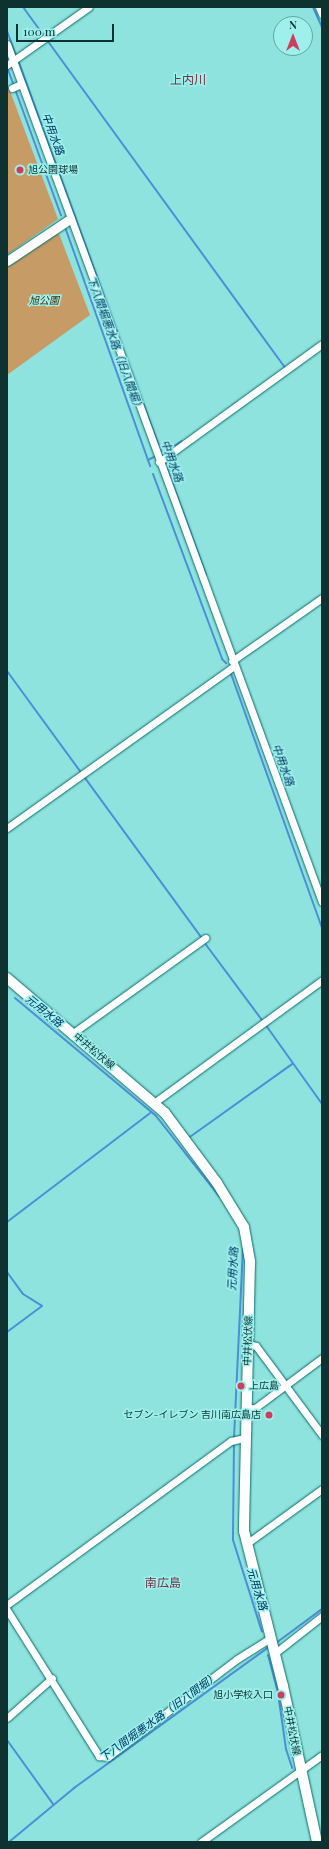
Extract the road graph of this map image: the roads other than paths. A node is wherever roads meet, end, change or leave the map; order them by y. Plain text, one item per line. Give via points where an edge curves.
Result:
1 (89, 7) edge
2 (7, 44) edge
3 (10, 64) edge
4 (21, 84) junction
5 (12, 88) dead end
6 (70, 219) junction
7 (7, 261) edge
8 (322, 344) edge
9 (159, 462) junction
10 (322, 598) edge
11 (235, 662) junction
12 (7, 828) edge
13 (322, 902) edge
14 (205, 938) dead end
15 (7, 978) edge
16 (322, 980) edge
17 (73, 1033) junction
18 (155, 1102) junction
19 (248, 1344) junction
20 (322, 1358) edge
21 (286, 1386) junction
22 (245, 1409) junction
23 (322, 1435) edge
24 (244, 1438) junction
25 (322, 1489) edge
26 (246, 1544) junction
27 (8, 1607) edge
28 (322, 1616) edge
29 (271, 1638) junction
30 (275, 1653) junction
31 (52, 1678) junction
32 (7, 1718) edge
33 (322, 1755) edge
34 (300, 1770) junction
35 (201, 1842) edge
36 (317, 1842) edge

1 - 3 street
2 - 3 street
3 - 4 street
4 - 5 street
4 - 6 street
6 - 7 street
6 - 9 street
8 - 9 street
9 - 11 street
10 - 11 street
11 - 12 street
11 - 13 street
14 - 17 street
15 - 17 main road, 中井松伏線
16 - 18 street
17 - 18 main road, 中井松伏線
18 - 19 main road, 中井松伏線 via 217,1183 244,1227 250,1262
19 - 21 street via 256,1346
19 - 22 main road, 中井松伏線
20 - 21 street
21 - 22 street via 255,1408
21 - 23 street
22 - 24 main road, 中井松伏線
24 - 26 main road, 中井松伏線 via 243,1507
24 - 27 street via 231,1441
25 - 26 street
26 - 29 main road, 中井松伏線
27 - 31 street
28 - 30 street
29 - 30 main road, 中井松伏線
29 - 31 street via 236,1659 108,1757 99,1756
30 - 34 main road, 中井松伏線
31 - 32 street
33 - 34 street
34 - 35 street
34 - 36 main road, 中井松伏線

